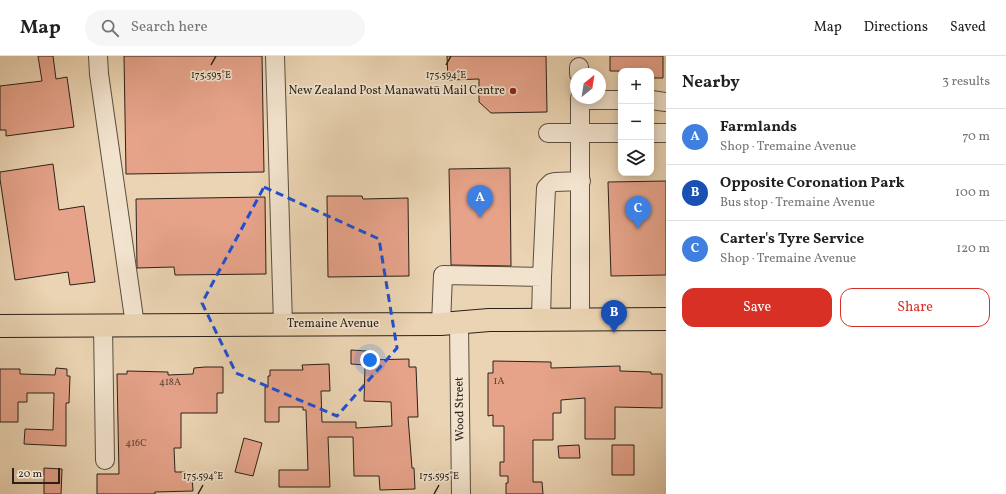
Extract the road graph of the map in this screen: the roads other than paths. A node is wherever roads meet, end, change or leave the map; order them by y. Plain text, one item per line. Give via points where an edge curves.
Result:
1 (98, 56) edge
2 (275, 56) edge
3 (606, 100) edge
4 (618, 100) edge
5 (654, 100) edge
6 (666, 102) edge
7 (580, 104) edge
8 (548, 133) dead end
9 (580, 133) junction
10 (618, 133) edge
11 (654, 133) edge
12 (666, 133) edge
13 (581, 181) junction
14 (542, 277) junction
15 (666, 319) edge
16 (542, 320) junction
17 (580, 320) junction
18 (283, 324) junction
19 (450, 324) junction
20 (103, 325) junction
21 (135, 325) junction
22 (0, 326) edge
23 (105, 460) dead end
24 (461, 494) edge

1 - 21 street
2 - 18 street
3 - 4 street
5 - 6 street
7 - 9 street
8 - 9 street
9 - 10 street
9 - 13 street
11 - 12 street
13 - 14 street via 555,182 548,186 545,192
13 - 17 street
14 - 16 street
14 - 19 street, Wood Street via 443,275
15 - 17 main road, Tremaine Avenue
16 - 17 main road, Tremaine Avenue
16 - 19 main road, Tremaine Avenue via 489,320
18 - 19 main road, Tremaine Avenue
18 - 21 main road, Tremaine Avenue
19 - 24 street, Wood Street
20 - 21 main road, Tremaine Avenue
20 - 22 main road, Tremaine Avenue
20 - 23 street

